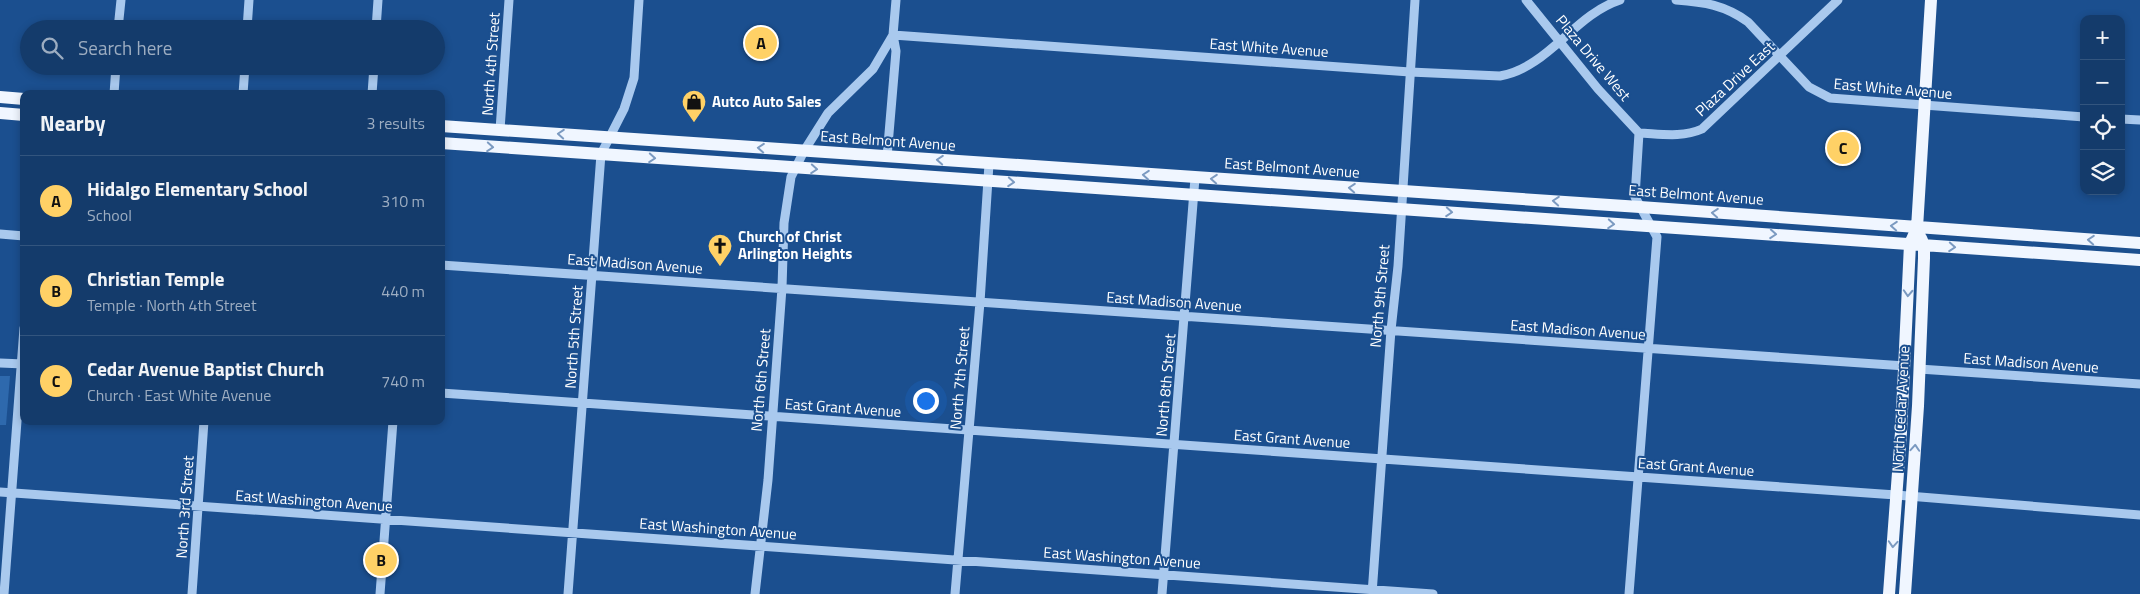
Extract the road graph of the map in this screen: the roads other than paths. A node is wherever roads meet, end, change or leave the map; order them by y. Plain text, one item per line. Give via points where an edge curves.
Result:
1 (120, 0) edge
2 (249, 0) edge
3 (378, 0) edge
4 (509, 0) edge
5 (639, 0) edge
6 (896, 0) edge
7 (1414, 0) edge
8 (1526, 0) edge
9 (1620, 0) edge
10 (1676, 0) edge
11 (1838, 0) edge
12 (1931, 0) edge
13 (119, 20) edge
14 (248, 20) edge
15 (377, 20) edge
16 (894, 35) junction
17 (1560, 41) junction
18 (1780, 56) junction
19 (1410, 72) junction
20 (115, 75) edge
21 (244, 75) edge
22 (373, 75) edge
23 (114, 90) edge
24 (243, 90) edge
25 (372, 90) edge
26 (0, 97) edge
27 (20, 99) edge
28 (1924, 106) junction
29 (0, 113) edge
30 (20, 115) edge
31 (2080, 117) edge
32 (2125, 119) edge
33 (2140, 120) edge
34 (445, 126) edge
35 (500, 130) junction
36 (1639, 133) junction
37 (610, 137) junction
38 (445, 144) edge
39 (804, 151) junction
40 (601, 154) junction
41 (887, 157) junction
42 (989, 164) junction
43 (794, 168) junction
44 (1195, 178) junction
45 (988, 181) junction
46 (1401, 191) junction
47 (1194, 195) junction
48 (1640, 206) junction
49 (1400, 208) junction
50 (1651, 226) junction
51 (1917, 228) junction
52 (0, 234) edge
53 (20, 236) edge
54 (1910, 244) junction
55 (2140, 244) edge
56 (1924, 245) junction
57 (2140, 260) edge
58 (445, 265) edge
59 (592, 275) junction
60 (782, 288) junction
61 (980, 302) junction
62 (1185, 316) junction
63 (1391, 330) junction
64 (1648, 348) junction
65 (0, 363) edge
66 (20, 364) edge
67 (1905, 366) junction
68 (1920, 369) junction
69 (2140, 384) edge
70 (20, 390) edge
71 (445, 394) edge
72 (582, 403) junction
73 (772, 417) junction
74 (204, 425) edge
75 (392, 425) edge
76 (968, 430) junction
77 (1174, 445) junction
78 (1382, 459) junction
79 (1639, 477) junction
80 (0, 492) edge
81 (12, 493) junction
82 (1896, 495) junction
83 (1912, 497) junction
84 (198, 506) junction
85 (2140, 515) edge
86 (385, 520) junction
87 (573, 533) junction
88 (760, 546) junction
89 (957, 560) junction
90 (1164, 575) junction
91 (1372, 592) edge
92 (4, 594) edge
93 (192, 594) edge
94 (380, 594) edge
95 (568, 594) edge
96 (755, 594) edge
97 (955, 594) edge
98 (1162, 594) edge
99 (1433, 594) edge
100 (1629, 594) edge
101 (1889, 594) edge
102 (1905, 594) edge

1 - 13 street
2 - 14 street
3 - 15 street
4 - 35 street, North 4th Street
5 - 37 street, North 5th Street via 634,78
6 - 16 street
7 - 19 street, North 9th Street
8 - 17 street, Plaza Drive West
9 - 17 street, East White Avenue via 1599,10
10 - 18 street, East White Avenue via 1709,3 1736,13
11 - 18 street, Plaza Drive East
12 - 28 main road, North Cedar Avenue
16 - 19 street, East White Avenue
16 - 39 street via 873,69 828,113
16 - 41 street via 896,51
17 - 19 street, East White Avenue via 1535,62 1512,74 1486,76
17 - 36 street, Plaza Drive West
18 - 28 street, East White Avenue via 1810,87 1830,98
18 - 36 street, Plaza Drive East via 1702,129 1677,136
19 - 46 street, North 9th Street
20 - 23 street
21 - 24 street
22 - 25 street
26 - 27 main road
28 - 31 street, East White Avenue
28 - 51 main road, North Cedar Avenue
29 - 30 main road
32 - 33 street
34 - 35 main road, East Belmont Avenue
37 -> 35 main road, East Belmont Avenue
36 - 48 street via 1634,197
39 -> 37 main road, East Belmont Avenue
37 - 40 street, North 5th Street
38 -> 40 main road
39 - 41 main road, East Belmont Avenue
39 - 43 street
40 -> 43 main road
40 - 59 street, North 5th Street
42 -> 41 main road, East Belmont Avenue
44 -> 42 main road, East Belmont Avenue
42 - 45 street, North 7th Street
43 -> 45 main road
43 - 60 street, North 6th Street via 784,223
46 -> 44 main road, East Belmont Avenue
44 - 47 street, North 8th Street
45 -> 47 main road
45 - 61 street, North 7th Street
48 -> 46 main road, East Belmont Avenue
46 - 49 street, North 9th Street
47 - 49 main road
47 - 62 street, North 8th Street
48 - 50 street
51 -> 48 main road, East Belmont Avenue
49 -> 50 main road
49 - 63 street, North 9th Street
50 -> 54 main road
50 - 64 street via 1657,237
51 - 54 main road, North Cedar Avenue
55 -> 51 main road, East Belmont Avenue
51 - 56 main road, North Cedar Avenue
52 - 53 street
54 - 56 main road
54 -> 67 main road, North Cedar Avenue
56 -> 57 main road
56 - 68 main road, North Cedar Avenue
58 - 59 street, East Madison Avenue
59 - 60 street, East Madison Avenue
59 - 72 street, North 5th Street
60 - 61 street, East Madison Avenue
60 - 73 street, North 6th Street
61 - 62 street, East Madison Avenue
61 - 76 street, North 7th Street
62 - 63 street, East Madison Avenue
62 - 77 street, North 8th Street
63 - 64 street, East Madison Avenue
63 - 78 street, North 9th Street
64 - 67 street, East Madison Avenue
64 - 79 street
65 - 66 street
67 - 82 main road, North Cedar Avenue
68 - 69 street, East Madison Avenue
83 -> 68 main road, North Cedar Avenue
70 - 81 street
71 - 72 street, East Grant Avenue
72 - 73 street, East Grant Avenue
72 - 87 street, North 5th Street
73 - 76 street, East Grant Avenue
73 - 88 street, North 6th Street
74 - 84 street, North 3rd Street
75 - 86 street
76 - 77 street, East Grant Avenue
76 - 89 street, North 7th Street
77 - 78 street, East Grant Avenue
77 - 90 street, North 8th Street
78 - 79 street, East Grant Avenue
78 - 91 street, North 9th Street
79 - 82 street, East Grant Avenue
79 - 100 street
80 - 81 street, East Washington Avenue
81 - 84 street, East Washington Avenue
81 - 92 street
82 - 83 street, East Grant Avenue
82 -> 101 main road, North Cedar Avenue
83 - 85 street, East Grant Avenue
83 - 102 main road, North Cedar Avenue
84 - 86 street, East Washington Avenue
84 - 93 street, North 3rd Street
86 - 87 street, East Washington Avenue
86 - 94 street
87 - 88 street, East Washington Avenue
87 - 95 street, North 5th Street
88 - 89 street, East Washington Avenue
88 - 96 street, North 6th Street
89 - 90 street, East Washington Avenue
89 - 97 street, North 7th Street
90 - 91 street, East Washington Avenue
90 - 98 street, North 8th Street
91 - 99 street, East Washington Avenue

